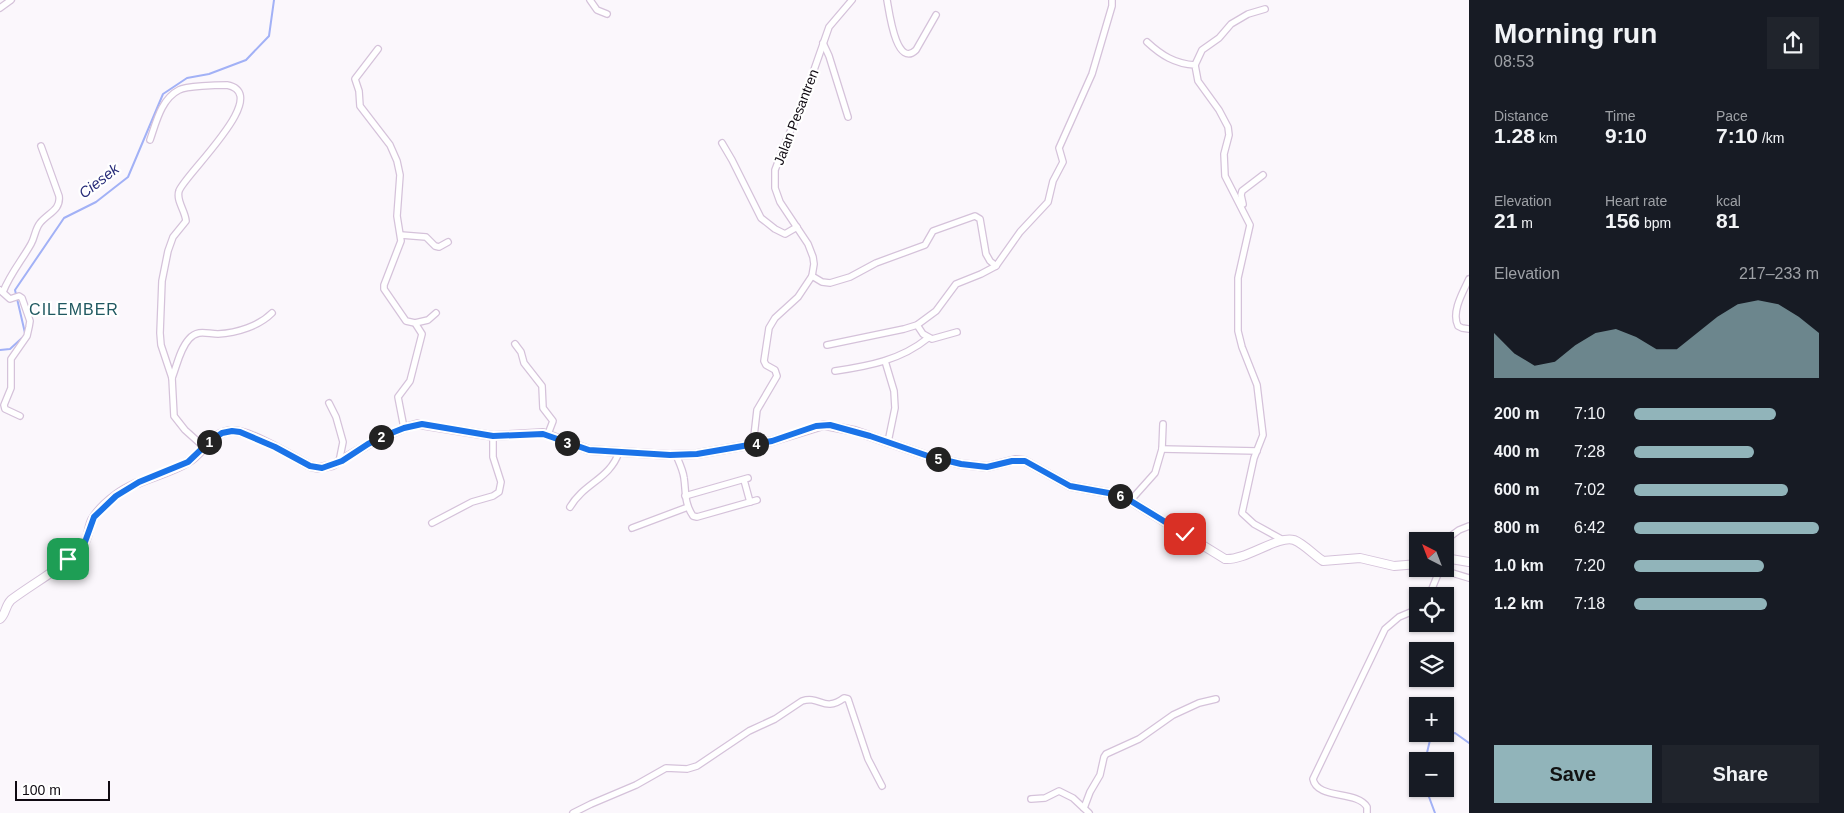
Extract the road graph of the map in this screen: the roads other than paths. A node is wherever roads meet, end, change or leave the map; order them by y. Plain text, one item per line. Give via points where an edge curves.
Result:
1 (11, 0) edge
2 (590, 0) edge
3 (852, 0) edge
4 (887, 0) edge
5 (1112, 0) edge
6 (0, 8) edge
7 (1265, 9) dead end
8 (607, 14) dead end
9 (936, 15) dead end
10 (1147, 42) dead end
11 (823, 43) junction
12 (378, 49) dead end
13 (1195, 65) junction
14 (848, 117) dead end
15 (150, 140) dead end
16 (722, 143) dead end
17 (41, 146) dead end
18 (1263, 175) dead end
19 (1243, 209) junction
20 (797, 228) junction
21 (401, 235) junction
22 (448, 242) dead end
23 (996, 266) junction
24 (812, 276) junction
25 (1469, 279) edge
26 (1, 291) edge
27 (272, 313) dead end
28 (436, 313) dead end
29 (415, 323) junction
30 (918, 325) junction
31 (1469, 329) edge
32 (956, 332) dead end
33 (928, 338) junction
34 (515, 344) dead end
35 (826, 345) dead end
36 (886, 361) junction
37 (835, 371) dead end
38 (172, 378) junction
39 (330, 403) dead end
40 (20, 416) dead end
41 (1163, 424) dead end
42 (404, 428) junction
43 (548, 434) junction
44 (493, 436) junction
45 (888, 442) junction
46 (753, 445) junction
47 (204, 447) junction
48 (1162, 449) junction
49 (1257, 451) junction
50 (619, 452) junction
51 (676, 455) junction
52 (339, 462) junction
53 (685, 496) junction
54 (757, 500) dead end
55 (1130, 501) junction
56 (750, 502) junction
57 (570, 507) dead end
58 (688, 507) junction
59 (432, 523) dead end
60 (1469, 526) edge
61 (632, 528) dead end
62 (1454, 533) edge
63 (1282, 540) junction
64 (1454, 559) edge
65 (1469, 562) edge
66 (1409, 565) edge
67 (1454, 574) edge
68 (1469, 578) edge
69 (1409, 614) edge
70 (0, 620) edge
71 (1216, 699) dead end
72 (882, 786) dead end
73 (1030, 800) dead end
74 (1084, 808) junction
75 (573, 813) edge
76 (1089, 813) edge
77 (1367, 813) edge

1 - 6 street
2 - 8 street via 597,10
3 - 11 street, Jalan Pesantren via 830,25
4 - 9 street via 898,46 909,54 916,50
5 - 23 street via 1092,74 1059,148 1063,162 1053,181 1049,199
7 - 13 street via 1251,12 1231,24 1220,38 1202,50
10 - 13 street via 1160,54 1181,64
11 - 14 street
11 - 20 street, Jalan Pesantren via 802,107 774,174 780,202
12 - 21 street via 356,76 355,82 362,110 387,140 397,160 400,175 397,216
13 - 19 street via 1198,81 1228,127 1225,176
15 - 38 street via 162,108 180,89 229,85 239,93 240,102 228,127 179,192 186,221 171,243 160,298 160,338
16 - 20 street via 763,221 785,234
17 - 26 street via 59,204 37,226 30,245
18 - 19 street via 1242,191
19 - 49 street via 1250,225 1238,278 1238,332 1260,404 1263,435
20 - 24 street, Jalan Pesantren via 812,254
21 - 22 street via 426,237 439,247
21 - 29 street via 384,289 406,321
23 - 24 street via 988,258 980,219 975,216 933,230 925,245 876,263 850,277 825,283
23 - 30 street via 956,284 936,311
24 - 46 street via 797,298 775,318 768,331 764,360 777,376 757,410
25 - 31 street via 1456,315 1458,326
26 - 40 street via 12,300 19,296 24,301 30,321 27,336 11,359 11,388 4,406
27 - 38 street via 252,326 193,336 184,346
28 - 29 street via 428,320
29 - 42 street via 422,332 422,338 410,381 398,400
30 - 33 street
30 - 35 street
32 - 33 street via 936,339
33 - 36 street
34 - 43 street via 524,363 542,386 543,408 554,421
36 - 37 street
36 - 45 street via 894,391
38 - 47 street via 174,416
39 - 52 street via 343,442
41 - 48 street
42 - 44 street via 425,424
42 - 52 street via 368,444
43 - 44 street
43 - 50 street via 585,449
44 - 59 street via 493,457 501,484 499,492
45 - 46 street via 822,425
45 - 55 street via 972,466 990,467 1025,461 1070,486 1114,494
46 - 51 street
47 - 52 street via 220,435 234,431 311,466 325,467
47 - 70 street via 188,462 139,482 112,498 93,519 83,545 55,570 11,600
48 - 49 street
48 - 55 street via 1155,473
49 - 63 street via 1242,513
50 - 51 street
50 - 57 street via 609,470 584,490
51 - 53 street via 684,475
53 - 56 street via 746,479
53 - 58 street
54 - 56 street
55 - 63 street via 1223,559 1232,560
56 - 58 street via 697,517
58 - 61 street
60 - 62 street
63 - 66 street via 1293,540 1323,561 1360,558 1394,566
64 - 65 street
67 - 68 street
69 - 77 street via 1395,619 1383,633 1313,779 1314,785 1322,790 1362,800 1367,806
71 - 74 street via 1173,715 1139,739 1106,754
72 - 75 street via 868,759 848,699 830,705 807,699 776,719 749,731 697,766 666,768
73 - 74 street via 1045,798 1059,791
74 - 76 street

